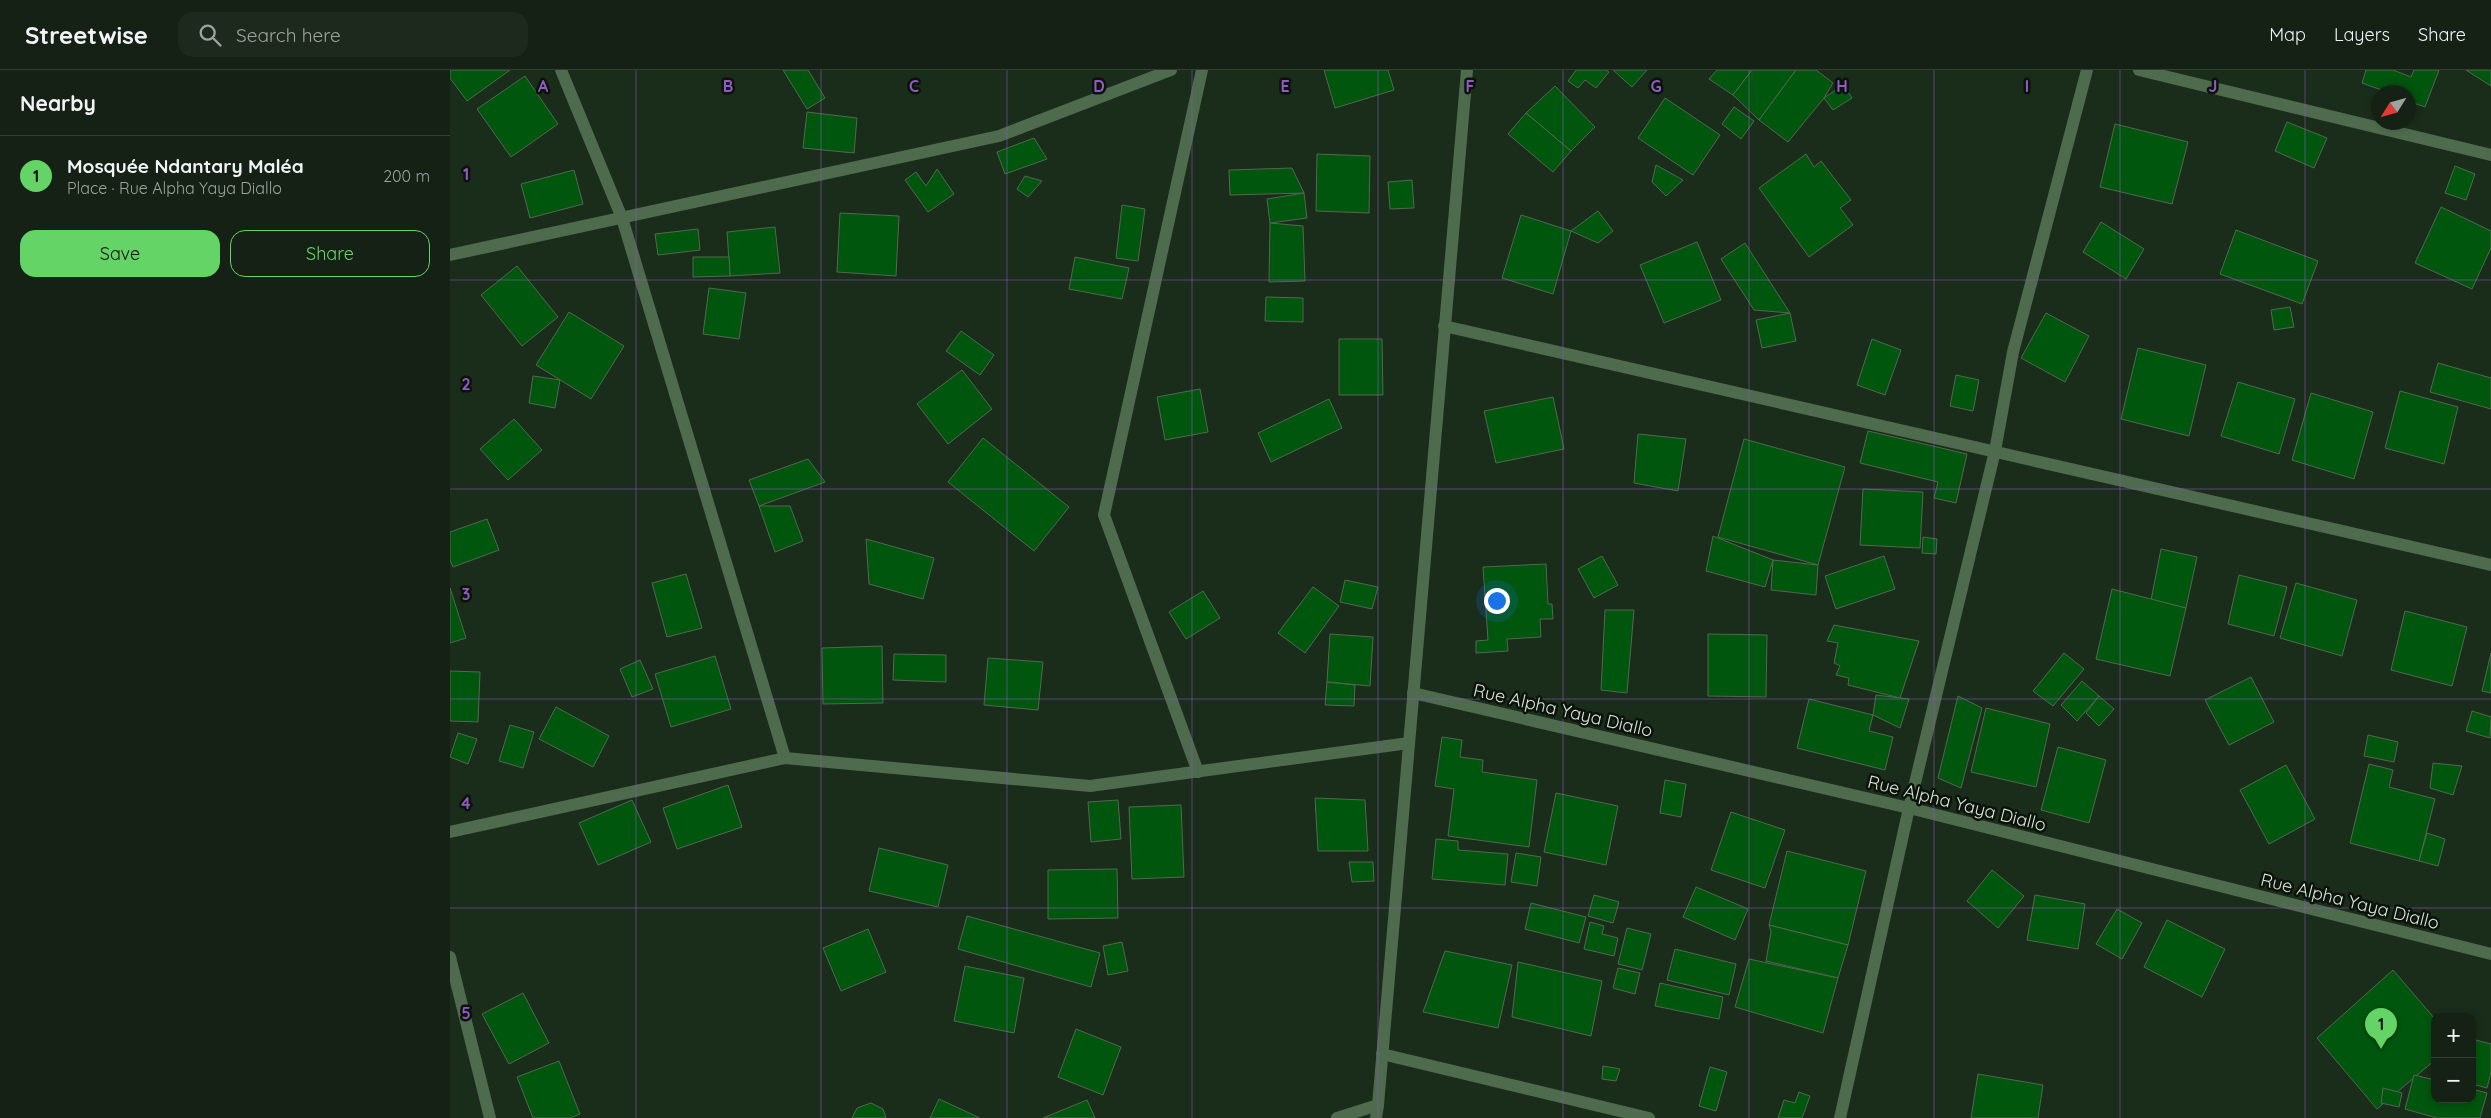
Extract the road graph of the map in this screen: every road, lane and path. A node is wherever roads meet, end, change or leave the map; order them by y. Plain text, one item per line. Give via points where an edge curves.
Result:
1 (561, 70) edge
2 (1171, 70) edge
3 (1202, 70) edge
4 (1467, 70) edge
5 (2087, 70) edge
6 (2139, 70) edge
7 (2491, 155) edge
8 (622, 218) junction
9 (450, 255) edge
10 (1444, 326) junction
11 (1995, 452) junction
12 (2491, 565) edge
13 (1413, 693) junction
14 (1408, 743) junction
15 (785, 758) junction
16 (1198, 772) junction
17 (1908, 808) junction
18 (450, 832) edge
19 (2491, 954) edge
20 (450, 957) edge
21 (1382, 1054) junction
22 (1377, 1112) edge
23 (490, 1118) edge
24 (1337, 1118) edge
25 (1649, 1118) edge
26 (1840, 1118) edge

1 - 8 street
2 - 8 street via 999,136
3 - 16 street via 1104,516
4 - 10 street
5 - 11 street via 2013,352
6 - 7 street
8 - 9 street
8 - 15 street
10 - 11 street
10 - 13 street
11 - 12 street
11 - 17 street
13 - 14 street
13 - 17 street, Rue Alpha Yaya Diallo
14 - 16 street
14 - 21 street
15 - 16 street via 1090,786
15 - 18 street
17 - 19 street, Rue Alpha Yaya Diallo
17 - 26 street
20 - 23 street
21 - 22 street
21 - 25 street
22 - 24 street

